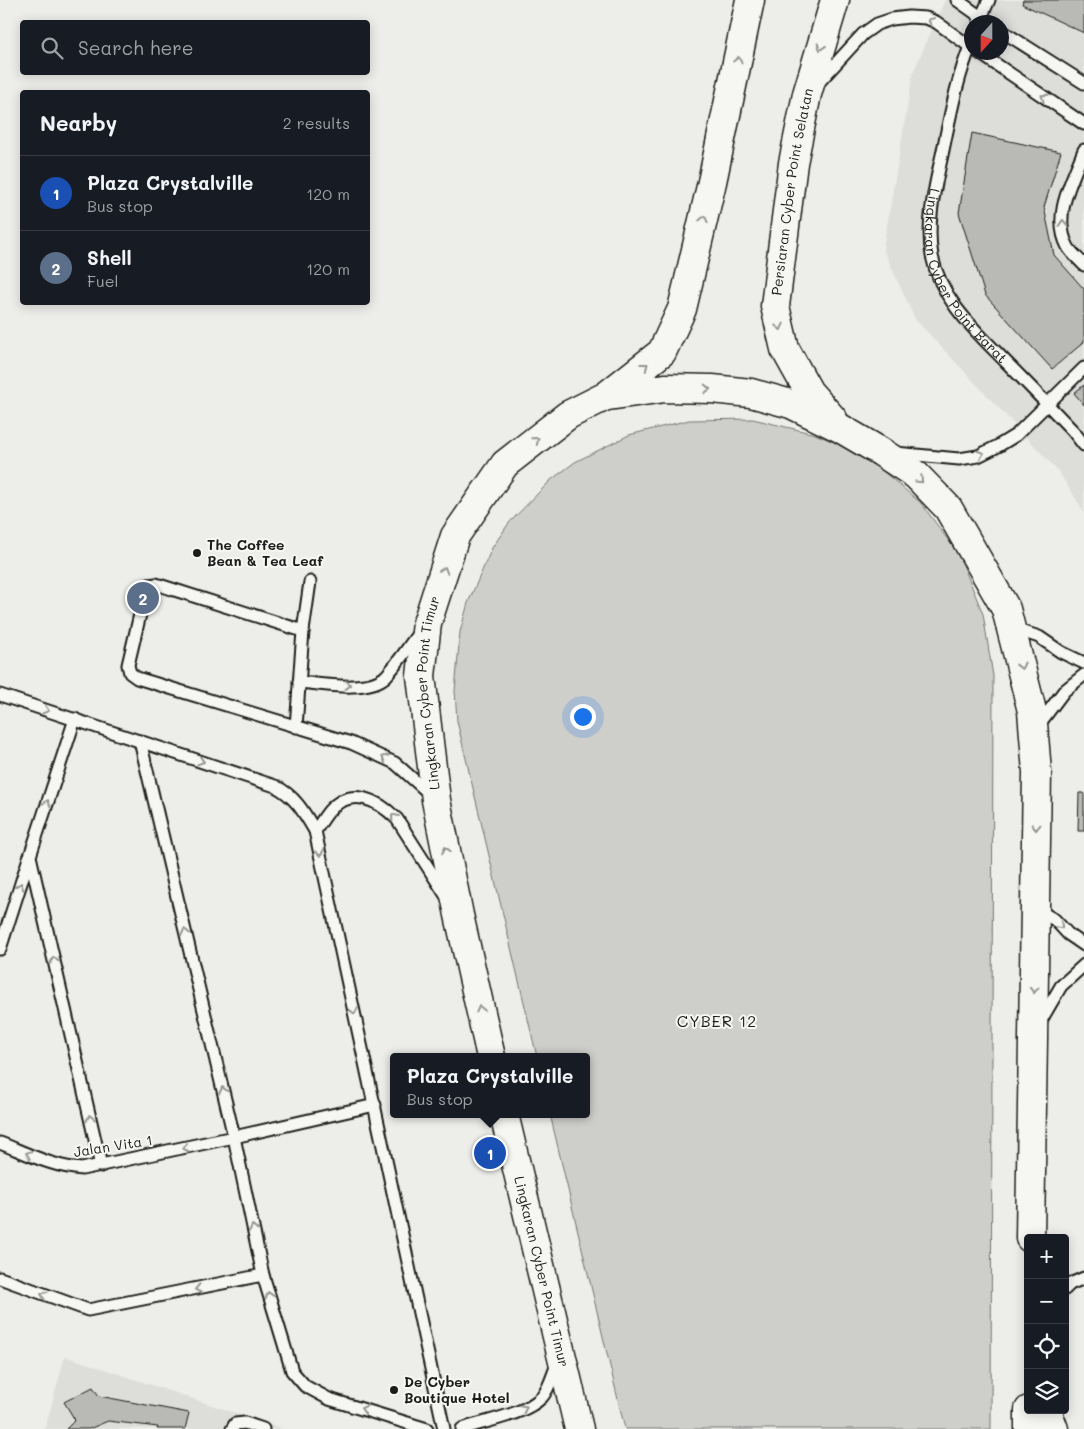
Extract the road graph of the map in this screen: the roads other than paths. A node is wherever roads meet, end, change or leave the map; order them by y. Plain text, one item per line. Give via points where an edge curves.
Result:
1 (750, 0) edge
2 (835, 0) edge
3 (957, 0) edge
4 (989, 0) edge
5 (976, 15) edge
6 (985, 15) edge
7 (1009, 35) edge
8 (964, 41) edge
9 (966, 60) edge
10 (992, 60) edge
11 (1084, 83) edge
12 (808, 94) junction
13 (1084, 124) edge
14 (1084, 150) edge
15 (1084, 265) edge
16 (1084, 368) edge
17 (606, 396) junction
18 (1048, 405) junction
19 (840, 428) junction
20 (1084, 445) edge
21 (881, 452) junction
22 (310, 582) dead end
23 (427, 623) junction
24 (1012, 628) junction
25 (304, 631) junction
26 (1084, 663) edge
27 (1084, 675) edge
28 (299, 682) junction
29 (0, 695) edge
30 (76, 719) junction
31 (296, 727) junction
32 (1034, 731) junction
33 (140, 741) junction
34 (436, 800) junction
35 (315, 830) junction
36 (30, 856) junction
37 (1035, 908) junction
38 (459, 915) junction
39 (1084, 945) edge
40 (0, 949) edge
41 (1084, 965) edge
42 (1033, 1032) junction
43 (490, 1053) edge
44 (374, 1105) junction
45 (505, 1118) edge
46 (234, 1138) junction
47 (0, 1143) edge
48 (101, 1166) junction
49 (1030, 1234) edge
50 (263, 1276) junction
51 (0, 1278) edge
52 (1084, 1278) edge
53 (1069, 1285) edge
54 (561, 1353) junction
55 (1029, 1414) edge
56 (1048, 1414) edge
57 (232, 1429) edge
58 (263, 1429) edge
59 (427, 1429) edge
60 (444, 1429) edge
61 (462, 1429) edge
62 (578, 1429) edge
63 (1029, 1429) edge
64 (1054, 1429) edge

17 -> 1 main road via 662,352 682,309
2 -> 12 main road, Persiaran Cyber Point Selatan
3 - 5 lane
4 - 6 lane
7 - 11 lane
8 -> 12 lane via 926,18 892,19 877,24 863,34
9 - 18 lane, Lingkaran Cyber Point Barat via 949,120 935,191 932,256 940,281 958,312
13 -> 10 lane
12 -> 19 main road, Persiaran Cyber Point Selatan via 793,163 775,306 785,349 809,392
15 -> 14 lane via 1069,248 1062,219
16 - 18 lane
17 -> 19 main road via 665,388 751,393 791,404
23 -> 17 main road, Lingkaran Cyber Point Timur via 455,536 505,464 568,415
18 - 20 lane, Lingkaran Cyber Point Barat
21 -> 18 lane via 959,459 978,456 1016,435
19 - 21 main road
21 -> 24 main road via 916,475 948,508 1006,609
22 - 25 lane
28 -> 23 lane via 351,686 385,677
23 - 34 main road, Lingkaran Cyber Point Timur via 421,676
24 - 26 lane via 1039,637
24 -> 32 main road
25 - 28 lane
25 - 31 lane via 156,584 149,585 128,665 130,673 137,678
27 - 32 lane via 1064,691
28 - 31 lane
29 -> 30 lane
30 - 33 lane
36 -> 30 lane
34 -> 31 lane via 395,763 352,744
32 -> 37 main road via 1037,772
33 -> 35 lane via 285,791 294,798
46 -> 33 lane
38 -> 34 main road, Lingkaran Cyber Point Timur
38 -> 35 lane via 397,819 376,802 364,798 340,802
35 -> 44 lane
40 -> 36 lane
48 -> 36 lane
37 -> 39 lane
37 -> 42 main road
43 -> 38 main road, Lingkaran Cyber Point Timur
41 - 42 lane via 1061,986
42 - 49 main road
44 - 46 lane, Jalan Vita 1
44 - 60 lane
45 - 54 main road, Lingkaran Cyber Point Timur
46 -> 48 lane, Jalan Vita 1
50 -> 46 lane
48 -> 47 lane, Jalan Vita 1 via 69,1168
50 -> 51 lane via 98,1310 88,1310
59 -> 50 lane via 329,1399 305,1386 292,1371
52 - 53 lane
61 -> 54 lane via 522,1410 541,1398
54 - 62 main road, Lingkaran Cyber Point Timur
55 - 63 main road
56 - 64 main road
57 - 58 lane via 235,1424 245,1423

